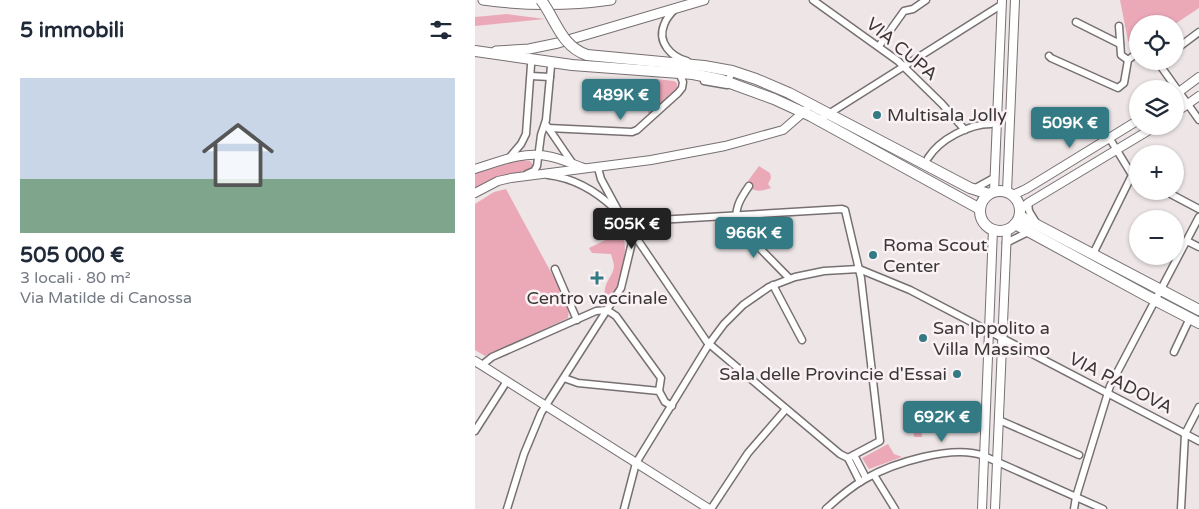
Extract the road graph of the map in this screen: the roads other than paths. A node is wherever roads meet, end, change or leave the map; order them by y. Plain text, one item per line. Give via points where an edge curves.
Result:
1 (483, 0) edge
2 (541, 0) edge
3 (611, 0) edge
4 (704, 0) edge
5 (813, 0) edge
6 (927, 0) edge
7 (1015, 0) edge
8 (1001, 3) edge
9 (677, 8) junction
10 (1076, 22) dead end
11 (1119, 26) dead end
12 (1199, 32) edge
13 (1184, 43) edge
14 (1121, 44) junction
15 (879, 46) junction
16 (478, 51) edge
17 (1049, 56) dead end
18 (1127, 60) joint
19 (531, 65) dead end
20 (551, 66) dead end
21 (704, 66) junction
22 (904, 66) junction
23 (732, 72) junction
24 (679, 73) junction
25 (531, 76) junction
26 (550, 77) junction
27 (1199, 77) edge
28 (729, 83) junction
29 (1184, 89) edge
30 (1199, 96) edge
31 (1184, 102) edge
32 (811, 105) junction
33 (1187, 105) junction
34 (1184, 107) edge
35 (804, 113) junction
36 (829, 114) junction
37 (997, 114) junction
38 (1010, 115) junction
39 (819, 120) junction
40 (1199, 120) edge
41 (991, 124) dead end
42 (1129, 125) edge
43 (547, 126) junction
44 (965, 130) junction
45 (1142, 135) edge
46 (1109, 139) junction
47 (1117, 151) junction
48 (539, 155) junction
49 (509, 158) junction
50 (928, 158) dead end
51 (573, 164) junction
52 (598, 168) junction
53 (1129, 168) edge
54 (475, 169) edge
55 (588, 169) junction
56 (544, 174) junction
57 (518, 177) junction
58 (994, 178) junction
59 (749, 186) dead end
60 (1129, 187) edge
61 (973, 190) junction
62 (475, 193) edge
63 (992, 193) junction
64 (1010, 194) junction
65 (1182, 200) edge
66 (980, 209) junction
67 (1199, 209) edge
68 (621, 214) junction
69 (736, 216) junction
70 (1018, 217) junction
71 (1199, 217) edge
72 (627, 224) junction
73 (1037, 225) junction
74 (993, 230) junction
75 (1028, 232) junction
76 (634, 234) junction
77 (1187, 241) junction
78 (1006, 243) junction
79 (1199, 247) edge
80 (1093, 254) junction
81 (555, 269) dead end
82 (859, 269) junction
83 (789, 278) junction
84 (773, 285) junction
85 (1161, 290) junction
86 (1155, 301) junction
87 (607, 310) junction
88 (1199, 310) edge
89 (577, 320) junction
90 (1195, 320) edge
91 (989, 331) junction
92 (1002, 338) junction
93 (802, 340) dead end
94 (709, 344) junction
95 (1174, 352) dead end
96 (479, 363) edge
97 (564, 378) junction
98 (507, 381) junction
99 (659, 392) junction
100 (1107, 393) junction
101 (546, 406) junction
102 (672, 406) junction
103 (1199, 406) edge
104 (785, 409) junction
105 (999, 420) junction
106 (475, 431) edge
107 (1185, 434) junction
108 (1199, 441) edge
109 (1079, 455) dead end
110 (984, 456) junction
111 (851, 457) junction
112 (636, 463) junction
113 (997, 463) junction
114 (874, 475) junction
115 (863, 480) junction
116 (1076, 498) junction
117 (507, 509) edge
118 (624, 509) edge
119 (710, 509) edge
120 (826, 509) edge
121 (895, 509) edge
122 (982, 509) edge
123 (995, 509) edge
124 (1075, 509) edge
125 (1103, 509) edge
126 (1181, 509) edge

1 - 3 main road via 560,4
2 - 21 main road, bridge via 567,43 587,55
4 - 9 main road
5 - 15 street, VIA CUPA
6 - 15 street via 904,11
7 - 38 street
8 - 22 street
8 - 37 street
9 - 16 main road via 551,45
9 - 21 street via 663,26 664,42 676,57
10 - 14 street
11 - 14 street
12 - 13 street
14 - 18 street via 1121,55
15 - 22 street, VIA CUPA
16 - 24 main road via 572,65
17 - 18 street via 1115,87 1124,83
19 - 25 street
20 - 26 street
21 - 23 main road
22 - 36 street
22 - 44 street, VIA CUPA
23 - 28 street
23 - 32 main road via 771,85
24 - 28 main road
24 - 43 street via 683,82 680,92 636,131
25 - 26 street
25 - 49 street via 526,136
26 - 43 street
27 - 29 street
28 - 35 main road
30 - 33 street
31 - 33 street
32 - 35 street
32 - 36 main road
33 - 34 street
33 - 40 street
35 - 39 main road
35 - 52 street via 786,129 763,136 685,154
36 - 39 street
36 - 61 main road
37 - 38 street
37 - 58 street
38 - 64 street
39 - 66 main road
41 - 44 street via 976,124
42 - 46 street
43 - 48 street via 541,134
43 - 51 street
44 - 50 street via 940,145
45 - 47 street
46 - 47 street
46 - 64 street
47 - 53 street
47 - 70 street
48 - 49 street
48 - 51 street
48 - 57 street via 535,170
49 - 54 street
51 - 55 street
52 - 55 street
52 - 68 street
55 - 56 street
56 - 57 street
56 - 68 street via 581,184
57 - 62 street via 498,181
58 - 61 street
58 - 63 street
59 - 69 street via 738,202
60 - 80 street
61 - 63 main road
63 - 64 main road
63 - 66 main road
64 - 70 main road via 1018,202
65 - 67 street
66 - 74 main road via 983,221
68 - 72 street
69 - 72 street
69 - 82 street via 843,209
69 - 83 street via 738,226
70 - 73 main road
70 - 73 street via 1029,211
70 - 74 main road via 1001,231
70 - 75 main road
70 - 78 street
71 - 77 street
72 - 76 street
73 - 80 main road
74 - 91 street
75 - 78 street
75 - 86 main road
76 - 87 street via 623,285
76 - 94 street
77 - 79 street
77 - 85 street
78 - 92 street
80 - 85 main road
81 - 89 street
82 - 83 street
82 - 91 street, VIA PADOVA via 910,290
82 - 111 street via 880,441
83 - 84 street
84 - 93 street
84 - 94 street via 734,313
85 - 86 street
85 - 88 main road
86 - 90 main road
86 - 100 street
87 - 89 street via 596,311
87 - 97 street
87 - 99 street via 616,316 661,378
89 - 96 street
90 - 95 street
91 - 92 street, VIA PADOVA
91 - 110 street
92 - 100 street, VIA PADOVA
92 - 105 street
94 - 102 street
94 - 104 street
96 - 98 street
97 - 99 street
97 - 101 street
98 - 101 street
98 - 106 street
99 - 102 street
100 - 107 street, VIA PADOVA
100 - 116 street
101 - 112 street
101 - 117 street via 524,454
102 - 112 street
103 - 107 street
104 - 111 street via 840,454
104 - 119 street via 748,453
105 - 109 street
105 - 113 street
107 - 108 street, VIA PADOVA
107 - 126 street
110 - 113 street
110 - 114 street via 950,453 900,464
110 - 122 street
111 - 115 street
112 - 118 street
112 - 119 street
113 - 116 street
113 - 123 street
114 - 115 street
114 - 121 street
115 - 120 street
116 - 124 street
116 - 125 street

